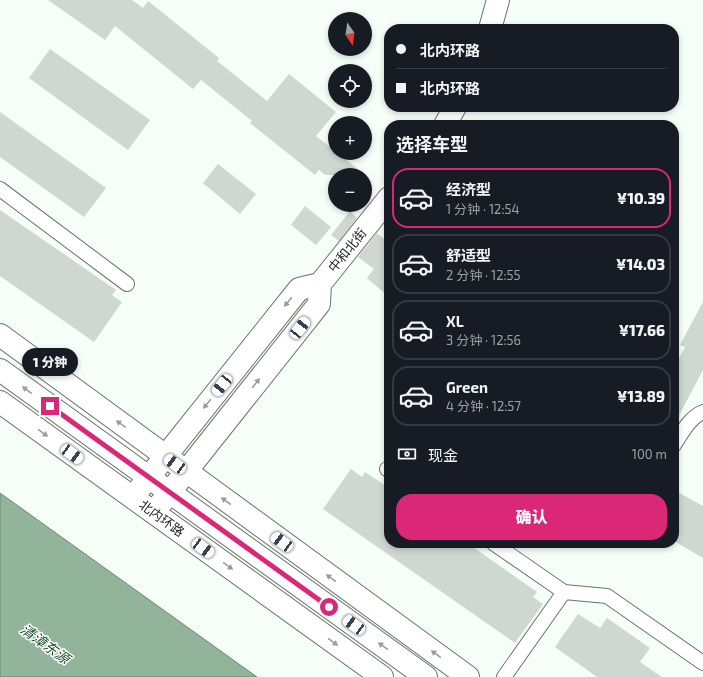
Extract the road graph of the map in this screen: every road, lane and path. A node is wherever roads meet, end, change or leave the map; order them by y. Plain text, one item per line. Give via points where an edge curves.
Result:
1 (498, 0) edge
2 (491, 24) edge
3 (0, 189) edge
4 (384, 204) edge
5 (127, 284) dead end
6 (320, 284) junction
7 (0, 335) edge
8 (0, 370) edge
9 (0, 402) edge
10 (703, 412) edge
11 (679, 437) edge
12 (165, 457) junction
13 (186, 472) junction
14 (149, 477) junction
15 (170, 492) junction
16 (133, 497) junction
17 (154, 512) junction
18 (500, 548) edge
19 (564, 592) junction
20 (703, 663) edge
21 (382, 677) edge
22 (426, 677) edge
23 (468, 677) edge
24 (504, 677) edge

1 - 2 street
3 - 5 lane
4 - 6 street, 中和北街
6 -> 12 street via 299,289
13 -> 6 street via 319,304
12 -> 7 street
14 -> 8 street, 北内环路
9 -> 16 street, 北内环路
10 - 11 lane via 686,425
12 - 13 street
12 - 14 street
13 - 15 street
23 -> 13 street
14 - 15 street, 北内环路
14 - 16 street
15 - 17 street
22 -> 15 street, 北内环路
16 - 17 street, 北内环路
17 -> 21 street, 北内环路
18 - 19 lane
19 - 20 lane via 608,596
19 - 24 lane

